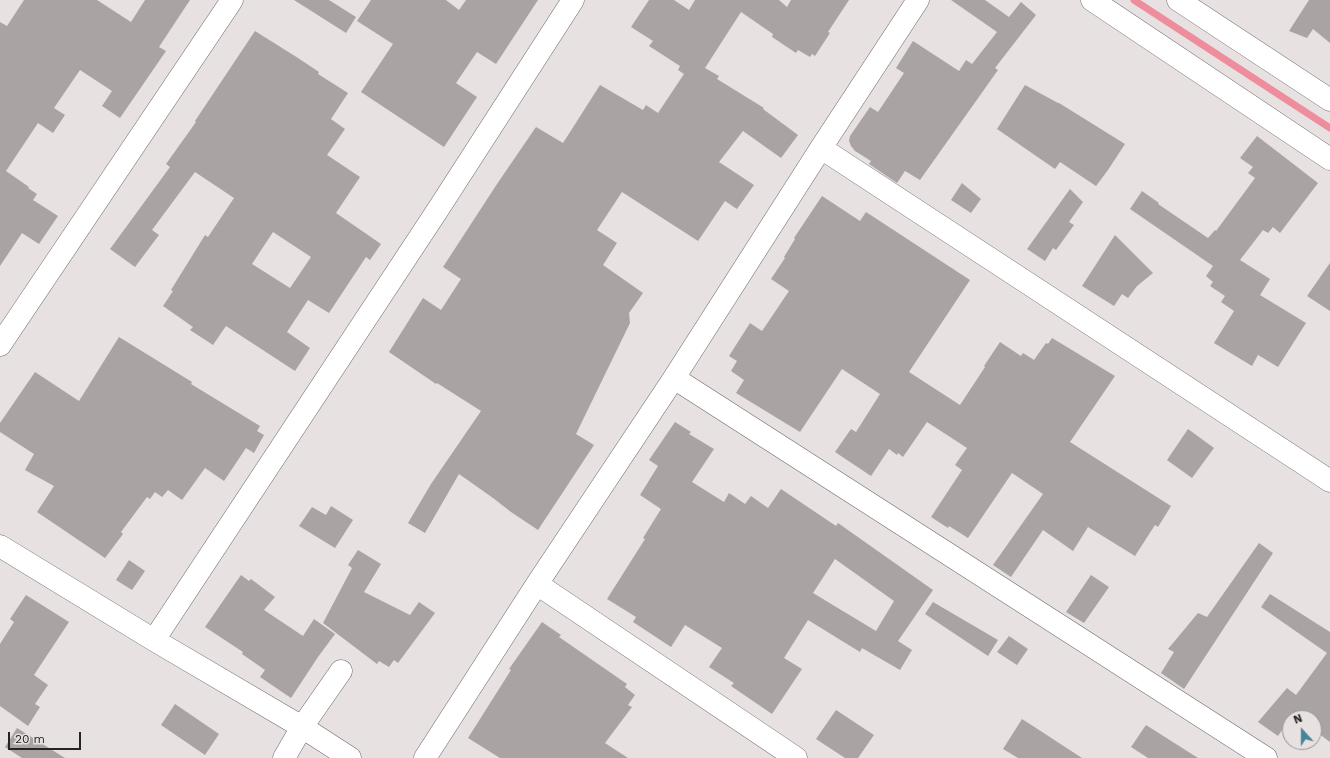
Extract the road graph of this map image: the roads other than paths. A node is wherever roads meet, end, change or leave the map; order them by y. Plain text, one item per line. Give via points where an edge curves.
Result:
1 (232, 0) edge
2 (573, 0) edge
3 (918, 0) edge
4 (1092, 0) edge
5 (1178, 0) edge
6 (1330, 100) edge
7 (821, 148) junction
8 (1330, 159) edge
9 (0, 345) edge
10 (674, 378) junction
11 (1330, 481) edge
12 (0, 546) edge
13 (536, 584) junction
14 (154, 640) junction
15 (341, 671) dead end
16 (302, 727) junction
17 (284, 758) edge
18 (350, 758) edge
19 (424, 758) edge
20 (796, 758) edge
21 (1266, 758) edge

1 - 9 street
2 - 14 street via 433,218
3 - 7 street
4 - 8 street
5 - 6 street
7 - 10 street
7 - 11 street
10 - 13 street
10 - 21 street
12 - 14 street
13 - 19 street
13 - 20 street
14 - 16 street
15 - 16 street
16 - 17 street
16 - 18 street

